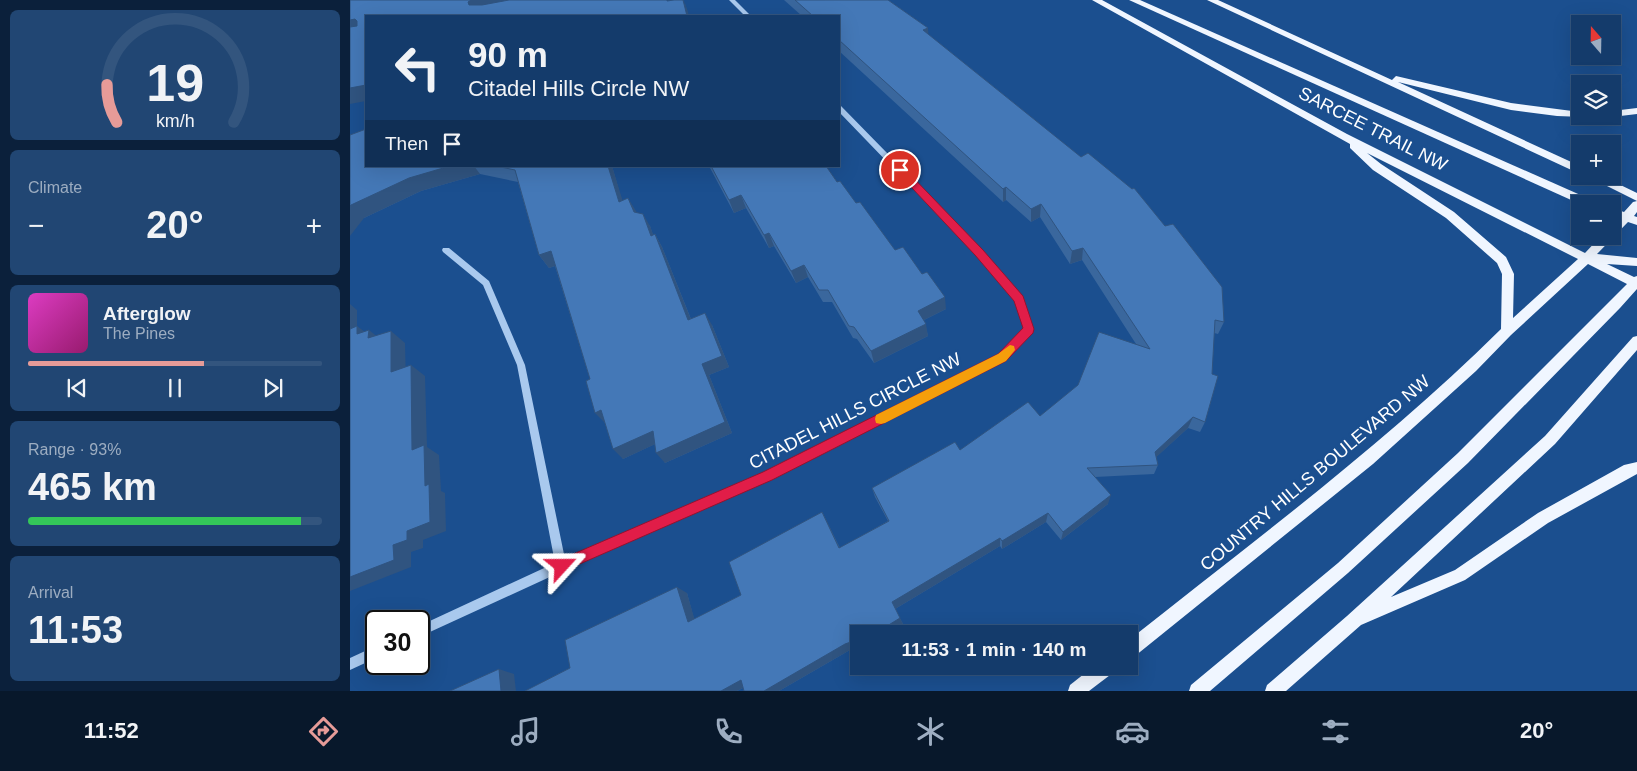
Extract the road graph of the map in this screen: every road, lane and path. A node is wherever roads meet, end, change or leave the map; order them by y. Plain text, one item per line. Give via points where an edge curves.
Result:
1 (732, 0) edge
2 (1096, 0) edge
3 (1132, 0) edge
4 (1211, 0) edge
5 (747, 15) edge
6 (1365, 71) junction
7 (840, 109) edge
8 (1637, 111) edge
9 (1621, 113) edge
10 (1571, 114) edge
11 (1343, 136) junction
12 (1571, 166) edge
13 (1611, 185) edge
14 (1571, 196) edge
15 (1637, 197) edge
16 (1637, 205) edge
17 (1632, 219) edge
18 (1621, 226) edge
19 (1599, 245) edge
20 (446, 250) dead end
21 (1586, 258) junction
22 (1637, 262) edge
23 (1637, 283) edge
24 (1507, 331) junction
25 (1637, 341) edge
26 (1637, 468) edge
27 (562, 566) junction
28 (1353, 622) junction
29 (430, 627) edge
30 (1138, 643) edge
31 (365, 657) edge
32 (350, 664) edge
33 (1096, 675) edge
34 (1076, 691) edge
35 (1197, 691) edge
36 (1272, 691) edge

1 - 5 street
2 - 11 main road, SARCEE TRAIL NW
3 - 14 main road
4 - 6 main road
6 - 10 main road via 1468,98
6 - 12 main road
7 - 27 street, CITADEL HILLS CIRCLE NW via 979,252 1019,299 1029,329 1002,357 959,379 767,476
8 - 9 main road
11 - 21 main road, SARCEE TRAIL NW
11 - 24 main road via 1377,167 1450,215 1502,260 1508,274
13 - 15 main road
16 - 17 main road
17 - 18 main road
19 - 21 main road, COUNTRY HILLS BOULEVARD NW
20 - 27 street via 486,283 521,365
21 - 22 main road
21 - 23 main road, SARCEE TRAIL NW
21 - 24 main road, COUNTRY HILLS BOULEVARD NW
23 - 35 main road via 1463,458 1342,568
24 - 30 main road, COUNTRY HILLS BOULEVARD NW via 1368,459
25 - 28 main road via 1550,440
26 - 28 main road via 1543,518 1460,576
27 - 29 street, CITADEL HILLS CIRCLE NW
28 - 36 main road
31 - 32 street
33 - 34 main road

